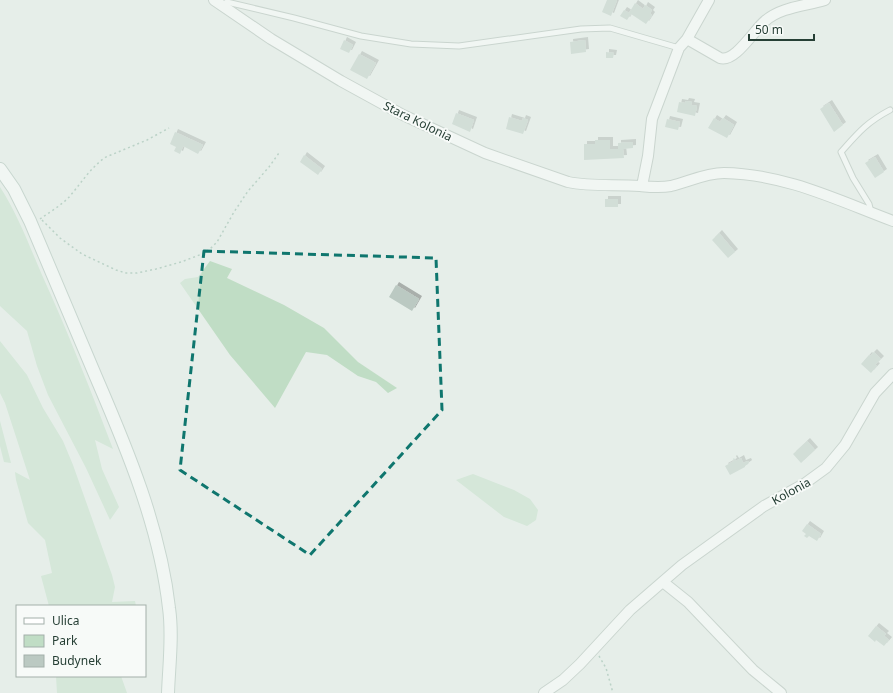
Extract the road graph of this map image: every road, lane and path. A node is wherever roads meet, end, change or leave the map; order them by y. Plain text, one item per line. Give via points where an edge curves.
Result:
1 (709, 0) edge
2 (825, 0) edge
3 (218, 3) edge
4 (687, 39) junction
5 (678, 48) junction
6 (890, 110) dead end
7 (169, 128) dead end
8 (279, 153) dead end
9 (0, 169) edge
10 (642, 186) junction
11 (871, 213) junction
12 (35, 220) junction
13 (893, 221) edge
14 (893, 374) edge
15 (662, 582) junction
16 (593, 650) junction
17 (168, 693) edge
18 (544, 693) edge
19 (613, 693) edge
20 (781, 693) edge

1 - 4 street
2 - 4 street via 772,16 737,52 724,60
3 - 5 lane via 227,2 361,36 411,44 459,46 581,29 610,28
3 - 10 street, Stara Kolonia via 271,39 341,81 403,115 485,153 568,182
4 - 5 street
5 - 10 street via 652,119
6 - 11 lane via 862,128 840,152 869,204
7 - 12 path via 101,160 63,202
8 - 12 path via 248,191 217,242 210,249 156,269 137,273 116,270 82,254
9 - 12 main road
10 - 11 street, Stara Kolonia via 670,186 722,173 757,175 789,182
11 - 13 street, Stara Kolonia
12 - 17 main road via 122,439 151,524 170,610
14 - 15 street, Kolonia via 876,393 845,445 826,468 804,484 764,506 682,564
15 - 16 street, Kolonia via 630,610
15 - 20 street via 688,602 753,670
16 - 18 street, Kolonia via 563,680
16 - 19 path via 606,668

